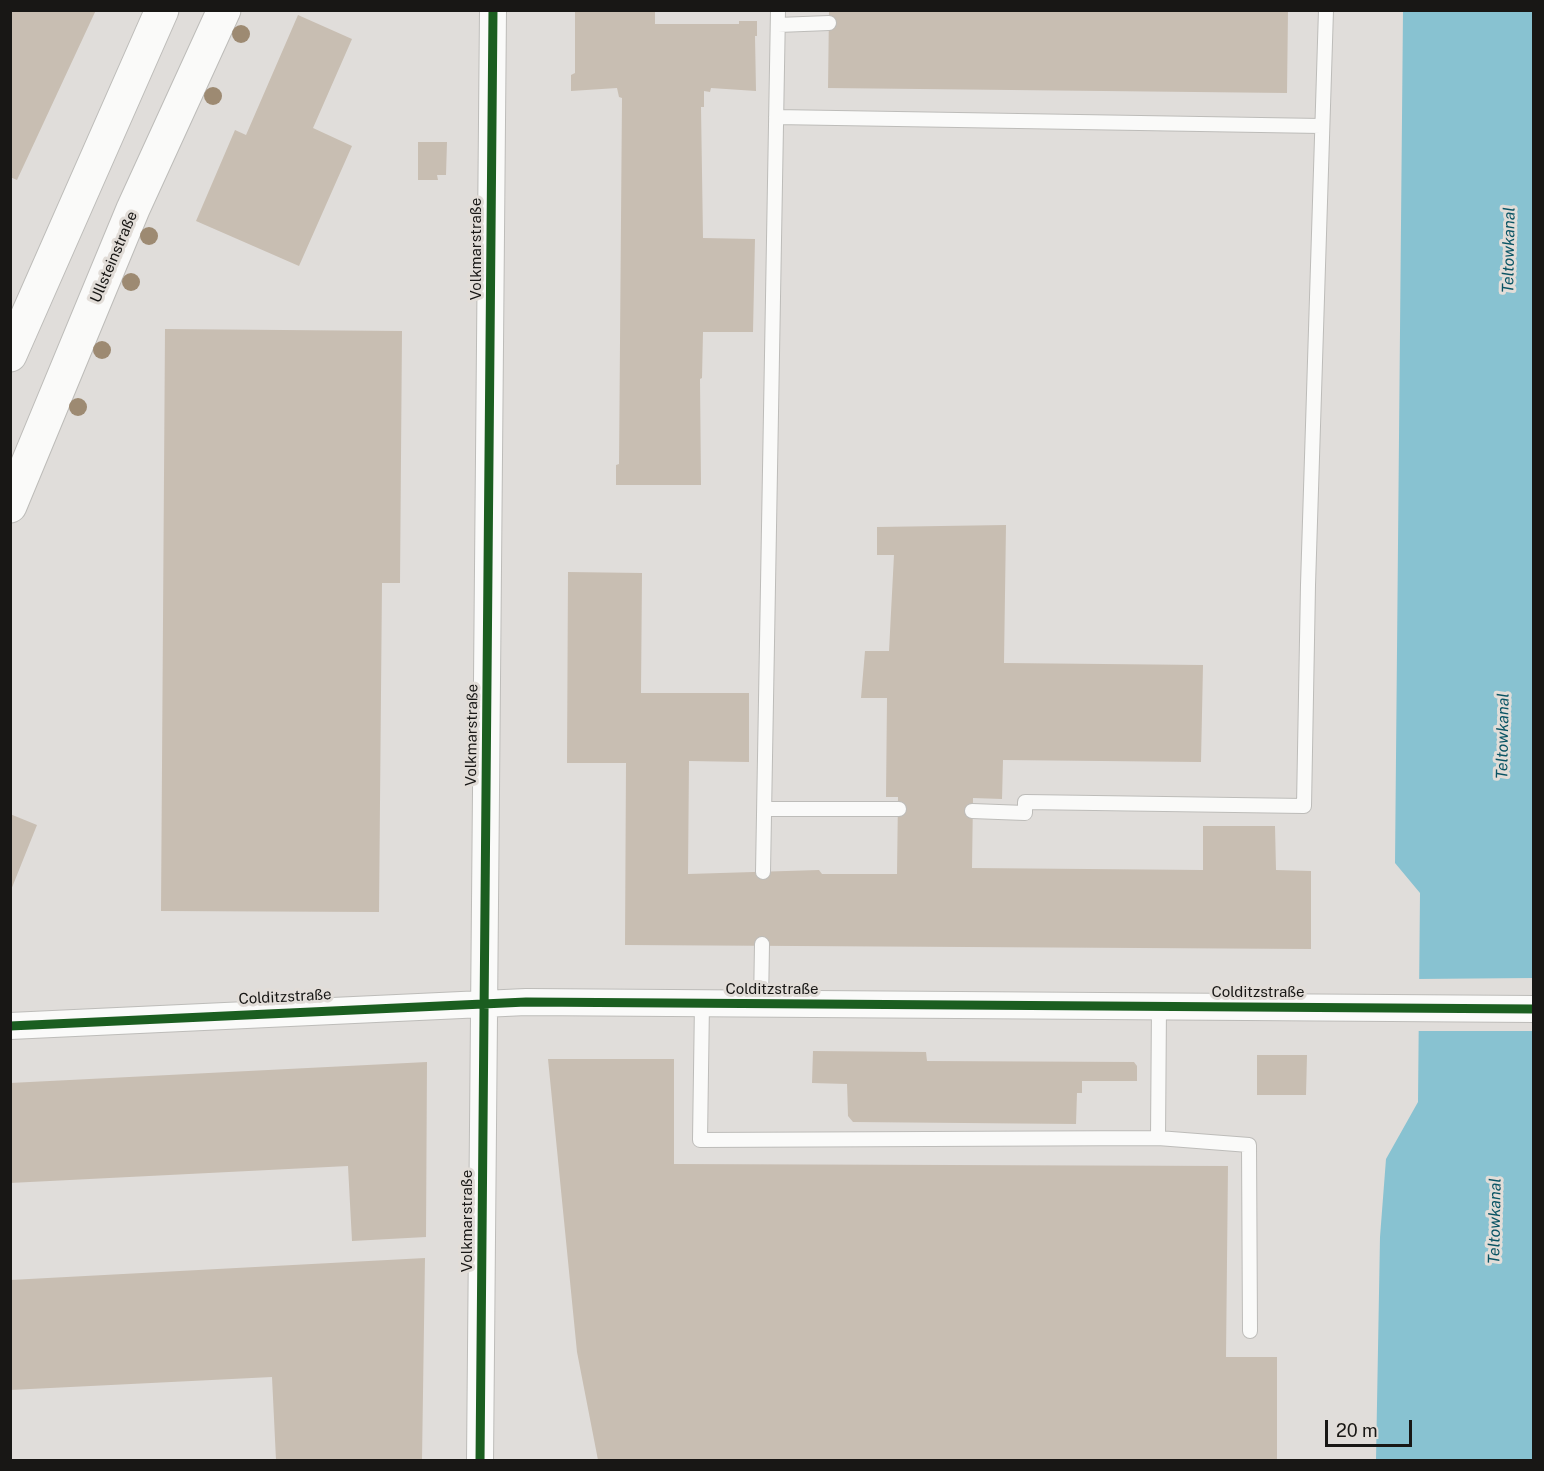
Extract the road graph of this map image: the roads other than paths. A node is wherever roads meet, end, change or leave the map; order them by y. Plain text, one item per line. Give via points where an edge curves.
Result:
1 (162, 10) edge
2 (224, 10) edge
3 (493, 10) edge
4 (778, 10) edge
5 (1326, 10) edge
6 (829, 23) dead end
7 (778, 25) junction
8 (776, 117) junction
9 (1321, 126) junction
10 (10, 355) edge
11 (10, 506) edge
12 (765, 809) junction
13 (899, 809) dead end
14 (972, 811) dead end
15 (763, 872) dead end
16 (762, 944) dead end
17 (484, 1003) junction
18 (702, 1003) junction
19 (761, 1004) junction
20 (1159, 1006) junction
21 (1533, 1009) edge
22 (10, 1026) edge
23 (1158, 1138) junction
24 (1250, 1331) dead end
25 (480, 1461) edge

1 - 10 street
2 - 11 street, Ullsteinstraße via 133,209
3 - 17 street, Volkmarstraße
4 - 7 lane
5 - 9 lane
6 - 7 lane
7 - 8 lane
8 - 9 lane
8 - 12 lane
9 - 14 lane via 1304,806 1025,802 1025,813
12 - 13 lane
12 - 15 lane
16 - 19 lane
17 - 18 street, Colditzstraße
17 - 22 street, Colditzstraße
17 - 25 street, Volkmarstraße
18 - 19 street, Colditzstraße
18 - 23 lane via 700,1140
19 - 20 street, Colditzstraße
20 - 21 street, Colditzstraße
20 - 23 lane
23 - 24 lane via 1249,1145

